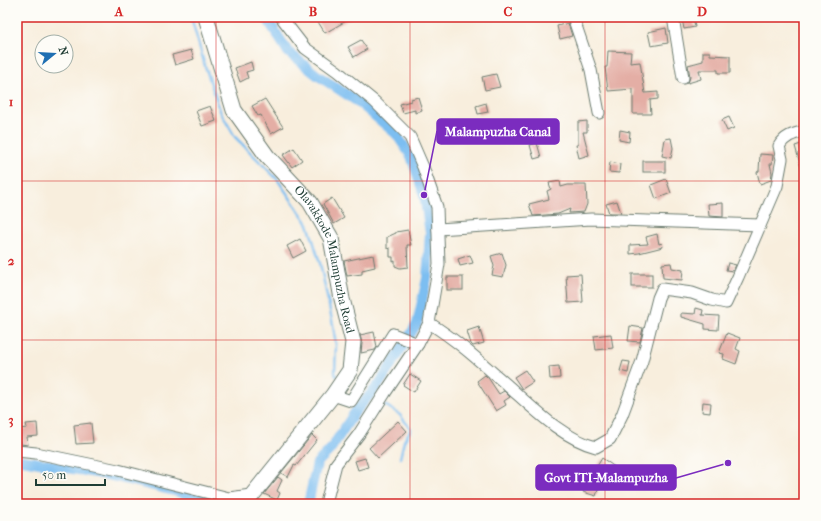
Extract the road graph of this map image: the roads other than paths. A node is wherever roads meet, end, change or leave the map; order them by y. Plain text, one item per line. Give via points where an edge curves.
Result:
1 (206, 17) edge
2 (281, 17) edge
3 (573, 17) edge
4 (673, 17) edge
5 (684, 78) dead end
6 (599, 113) dead end
7 (804, 132) edge
8 (760, 225) junction
9 (438, 230) junction
10 (429, 323) junction
11 (418, 344) junction
12 (333, 395) junction
13 (17, 451) edge
14 (248, 500) edge
15 (327, 504) edge

1 - 12 main road, Olavakkode Malampuzha Road via 234,110 268,156 310,202 331,238 342,300 353,342 350,370
2 - 9 street via 305,48 375,102 410,137 437,207
3 - 6 street via 590,70
4 - 5 street
7 - 8 street via 791,134 783,139 779,146 782,159 777,186
8 - 9 street via 591,219
8 - 10 street via 726,302 692,293 662,289 642,361 622,415 610,439 596,446 585,444 553,424 467,351
9 - 10 street via 439,264
10 - 11 street
11 - 12 street via 393,334 351,401
11 - 15 street via 359,434 336,464
12 - 14 main road, Olavakkode Malampuzha Road
13 - 14 street via 118,470 229,498

